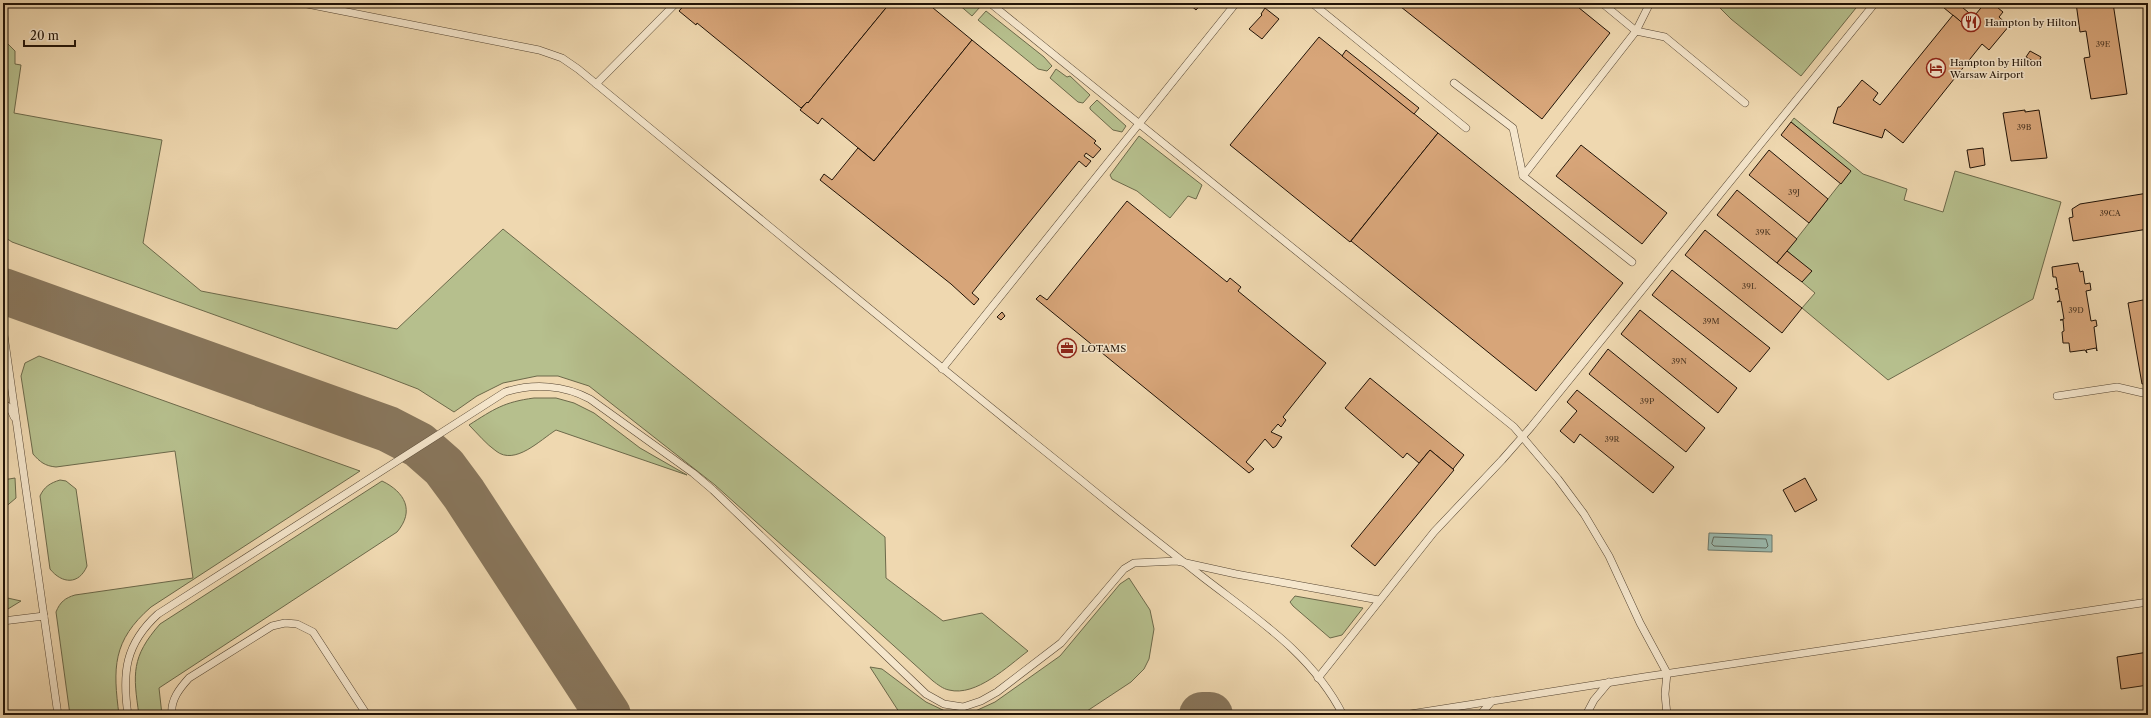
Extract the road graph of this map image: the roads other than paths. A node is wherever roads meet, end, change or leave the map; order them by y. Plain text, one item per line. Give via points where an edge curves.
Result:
1 (302, 3) edge
2 (676, 3) edge
3 (990, 3) edge
4 (1236, 3) edge
5 (1312, 3) edge
6 (1602, 3) edge
7 (1650, 3) edge
8 (1875, 3) edge
9 (1636, 31) junction
10 (1454, 83) dead end
11 (596, 84) junction
12 (1745, 103) dead end
13 (1139, 122) junction
14 (1466, 128) dead end
15 (1523, 176) junction
16 (1632, 262) dead end
17 (3, 328) edge
18 (942, 369) junction
19 (2148, 392) edge
20 (2057, 396) dead end
21 (3, 403) edge
22 (17, 422) junction
23 (1522, 436) junction
24 (1186, 564) junction
25 (1379, 600) junction
26 (2148, 602) edge
27 (44, 616) junction
28 (3, 621) edge
29 (1667, 673) junction
30 (1318, 678) junction
31 (1609, 682) junction
32 (1492, 701) junction
33 (58, 715) edge
34 (128, 715) edge
35 (172, 715) edge
36 (367, 715) edge
37 (1343, 715) edge
38 (1404, 715) edge
39 (1480, 715) edge
40 (1586, 715) edge
41 (1667, 715) edge

1 - 11 lane via 539,50 562,58
2 - 11 lane
3 - 13 lane
4 - 13 lane
5 - 14 lane
6 - 9 lane
7 - 9 lane
8 - 23 lane
9 - 12 lane via 1665,37
9 - 15 lane
10 - 15 lane via 1513,128
11 - 18 lane
13 - 18 lane
13 - 23 lane
15 - 16 lane
17 - 22 lane
18 - 24 lane
19 - 20 lane via 2117,387
21 - 22 lane via 10,408
22 - 27 lane
23 - 25 lane via 1434,532
23 - 29 lane via 1584,514 1609,556
24 - 25 lane
24 - 30 lane via 1286,641 1306,660
24 - 34 lane via 1177,561 1134,563 1124,569 1061,643 997,692 963,707 944,704 926,694 693,473 577,392 546,386 513,389 419,445 158,614 145,626 129,655 125,673
25 - 30 lane
26 - 29 lane
27 - 28 lane
27 - 33 lane
29 - 31 lane
29 - 41 lane
30 - 37 lane
31 - 32 lane
31 - 40 lane via 1594,700
32 - 38 lane
32 - 39 lane
35 - 36 lane via 172,703 181,686 190,678 272,626 285,623 297,624 313,632

